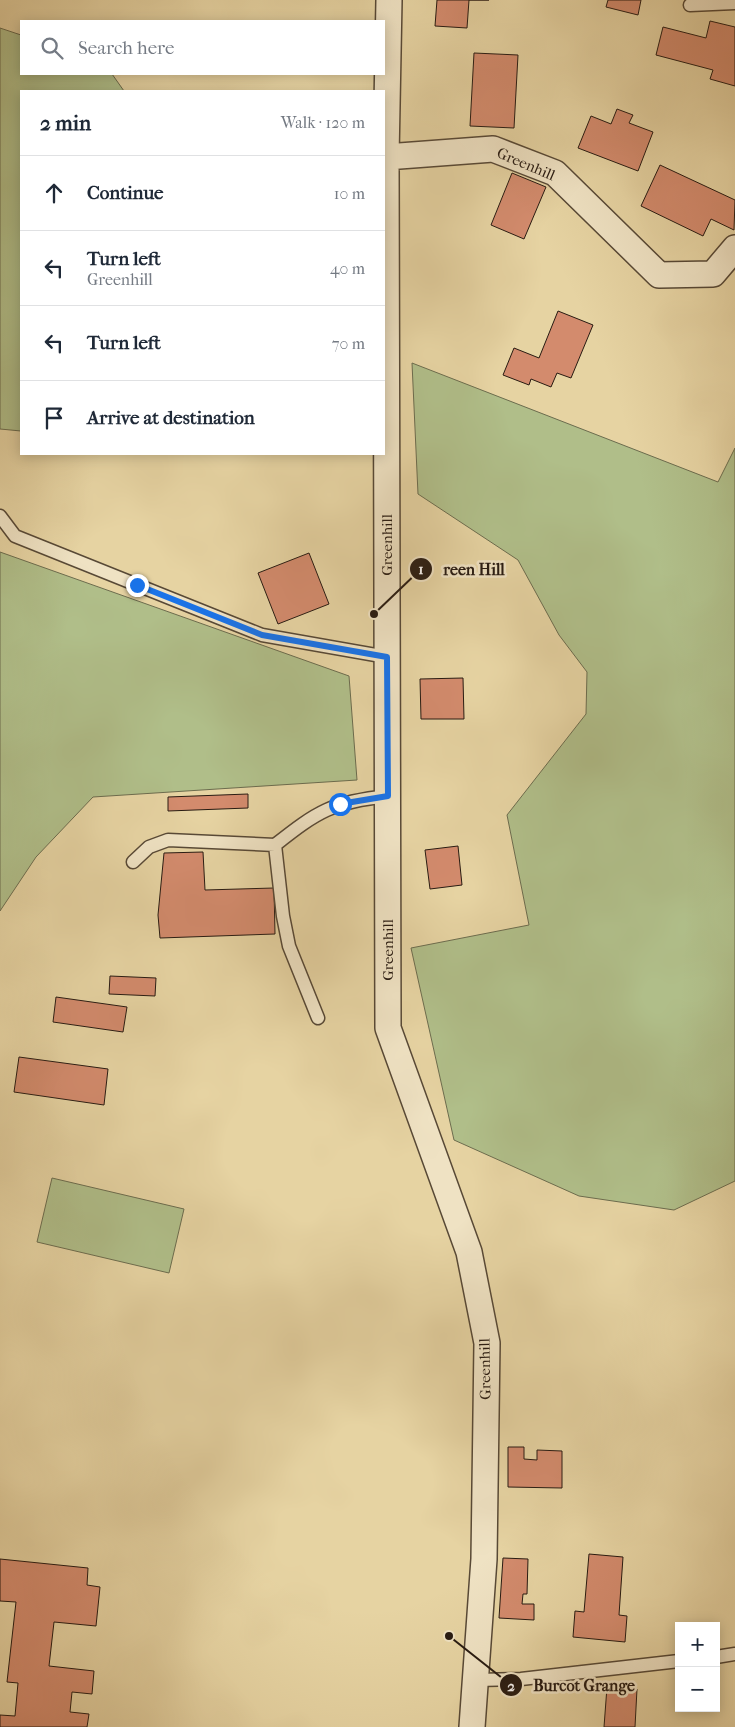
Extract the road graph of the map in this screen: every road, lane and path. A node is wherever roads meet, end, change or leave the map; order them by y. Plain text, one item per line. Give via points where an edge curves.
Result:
1 (389, 0) edge
2 (735, 4) edge
3 (690, 5) dead end
4 (386, 157) junction
5 (735, 248) edge
6 (0, 516) edge
7 (387, 657) junction
8 (388, 796) junction
9 (275, 845) junction
10 (133, 862) dead end
11 (318, 1018) dead end
12 (735, 1654) edge
13 (720, 1656) edge
14 (675, 1661) edge
15 (476, 1680) junction
16 (472, 1727) edge

1 - 4 street, Greenhill
2 - 3 lane
4 - 5 street, Greenhill via 493,149 555,173 659,275 712,274
4 - 7 street, Greenhill
6 - 7 lane via 15,536 262,635
7 - 8 street, Greenhill
8 - 9 lane via 340,804 322,811
8 - 15 street, Greenhill via 388,1028 469,1252 487,1343 484,1559
9 - 10 lane via 168,840 149,847
9 - 11 lane via 289,946
12 - 13 lane
14 - 15 lane via 521,1679
15 - 16 street, Greenhill

